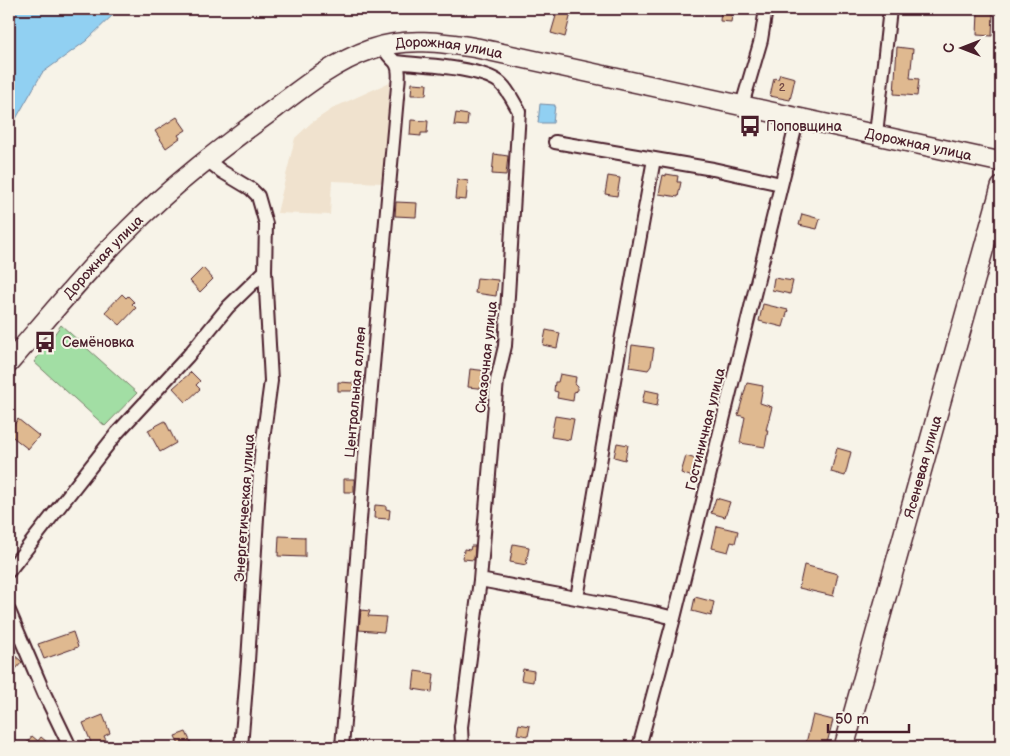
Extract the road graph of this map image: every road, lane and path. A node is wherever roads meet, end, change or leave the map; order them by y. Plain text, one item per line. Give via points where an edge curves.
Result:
1 (766, 9) edge
2 (890, 9) edge
3 (384, 45) junction
4 (395, 62) junction
5 (742, 105) junction
6 (798, 117) junction
7 (876, 134) junction
8 (555, 142) dead end
9 (654, 159) junction
10 (207, 160) junction
11 (1001, 162) edge
12 (781, 184) junction
13 (1001, 187) edge
14 (265, 272) junction
15 (9, 363) edge
16 (9, 571) edge
17 (480, 580) junction
18 (577, 598) junction
19 (9, 611) edge
20 (674, 618) junction
21 (70, 747) edge
22 (241, 747) edge
23 (342, 747) edge
24 (462, 747) edge
25 (639, 747) edge
26 (844, 747) edge

1 - 5 street via 761,40
2 - 7 street
3 - 4 street, Центральная аллея via 388,56
3 - 5 main road, Дорожная улица via 418,41 457,45
3 - 10 main road, Дорожная улица via 332,68
4 - 17 street, Сказочная улица via 477,72 498,81 518,111 505,346 497,380
4 - 23 street, Центральная аллея via 398,86
5 - 6 main road, Дорожная улица
6 - 7 main road, Дорожная улица
6 - 12 street, Гостиничная улица
7 - 11 main road, Дорожная улица
8 - 9 street
9 - 12 street
9 - 18 street
10 - 14 street, Энергетическая улица via 258,196 266,224
10 - 15 main road, Дорожная улица via 128,230
12 - 20 street, Гостиничная улица
13 - 26 main road, Ясеневая улица
14 - 16 street via 228,307 188,356 116,433
14 - 22 street, Энергетическая улица via 271,381 261,454
17 - 18 street
17 - 24 street, Сказочная улица via 461,727
18 - 20 street
19 - 21 street
20 - 25 street, Гостиничная улица

